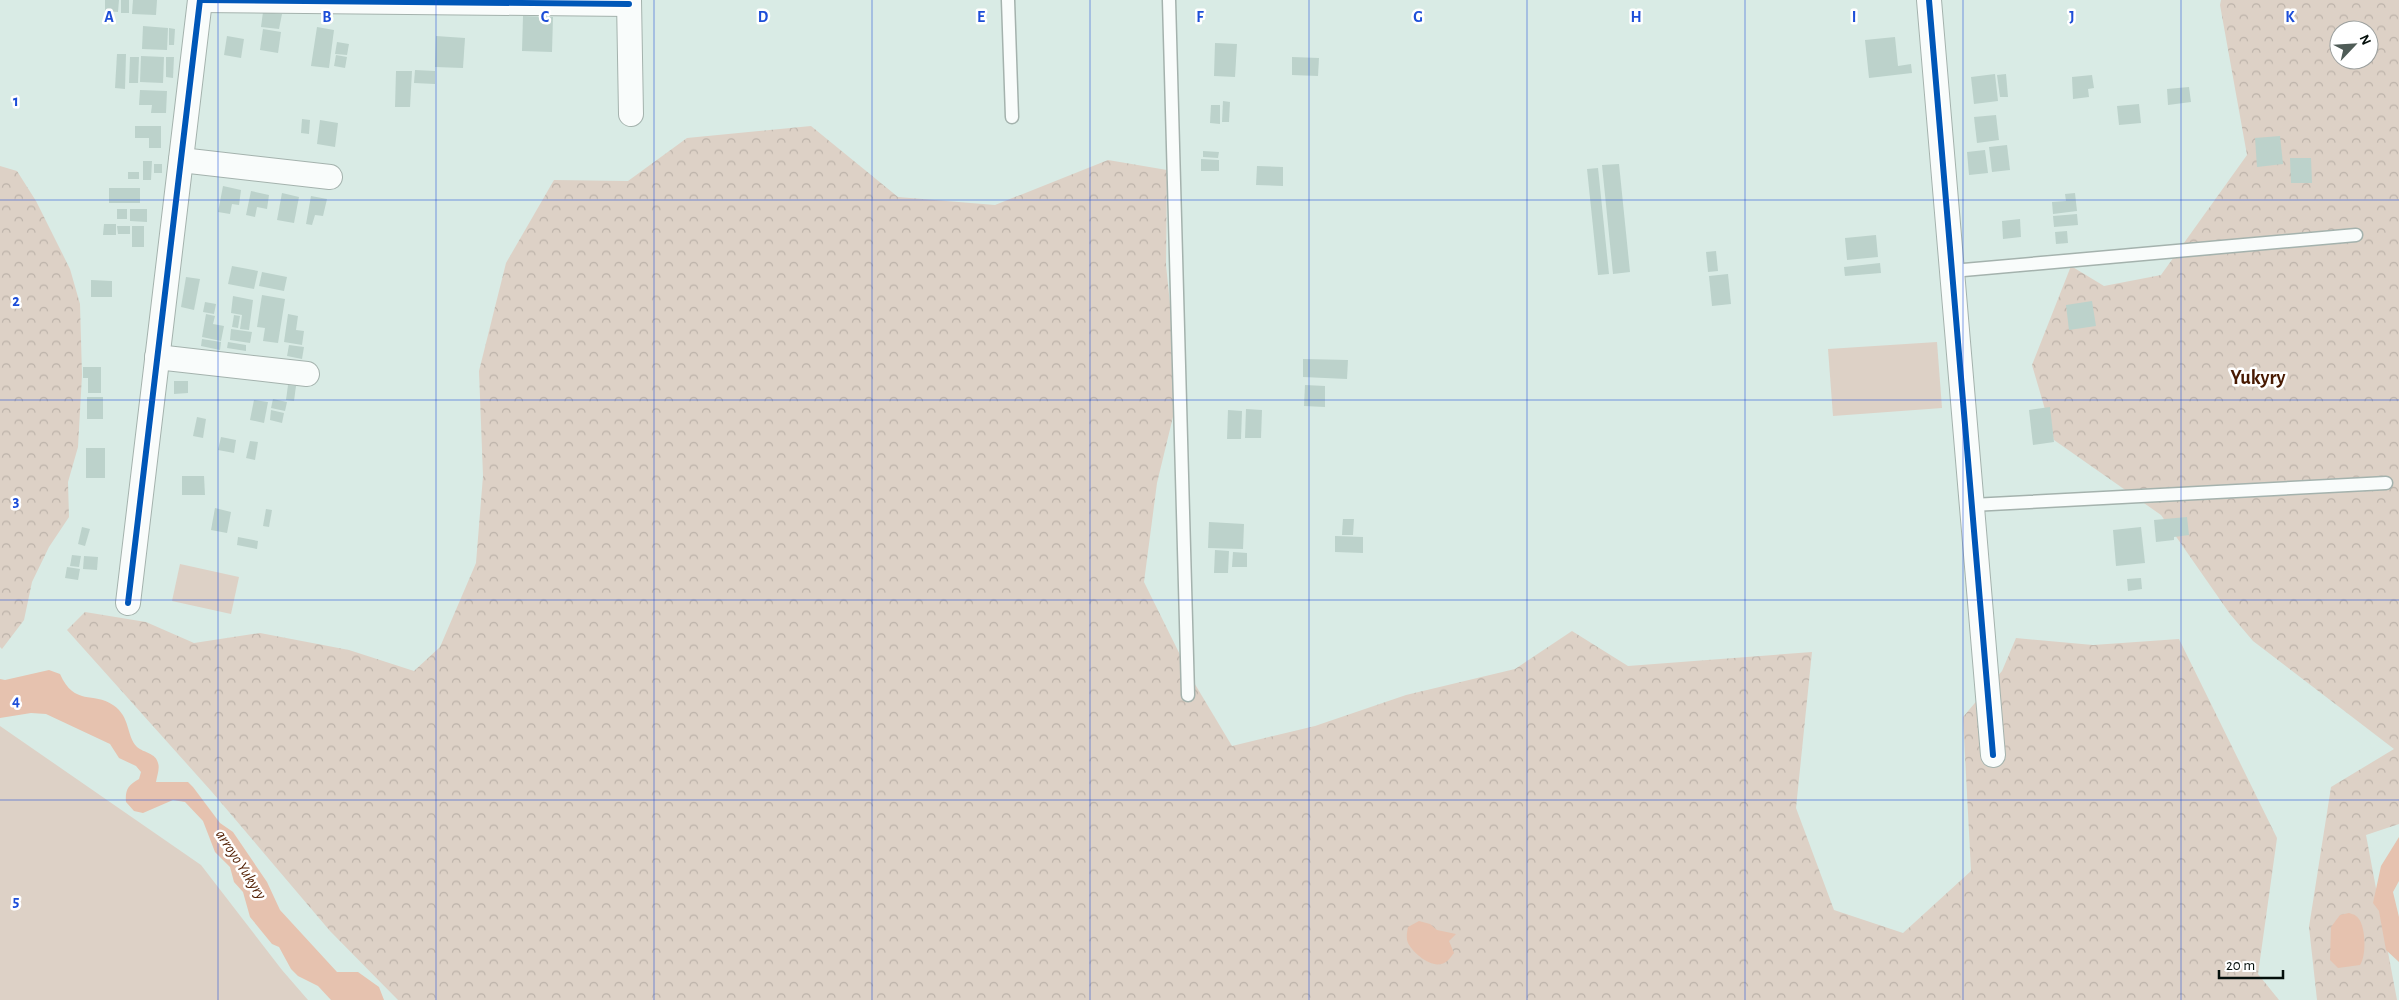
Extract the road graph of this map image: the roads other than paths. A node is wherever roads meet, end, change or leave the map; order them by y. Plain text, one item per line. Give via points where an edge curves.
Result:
1 (200, 0) edge
2 (1008, 0) edge
3 (1169, 0) edge
4 (1929, 0) edge
5 (629, 2) edge
6 (630, 114) dead end
7 (1012, 117) dead end
8 (181, 160) junction
9 (330, 177) dead end
10 (2356, 235) dead end
11 (1952, 271) junction
12 (157, 357) junction
13 (307, 374) dead end
14 (2386, 483) dead end
15 (1972, 505) junction
16 (128, 603) dead end
17 (1188, 695) dead end
18 (1993, 755) dead end

1 - 5 street
1 - 8 street
2 - 7 lane
3 - 17 lane
4 - 11 street
5 - 6 street
8 - 9 street
8 - 12 street
10 - 11 lane
11 - 15 street
12 - 13 street
12 - 16 street
14 - 15 lane
15 - 18 street

